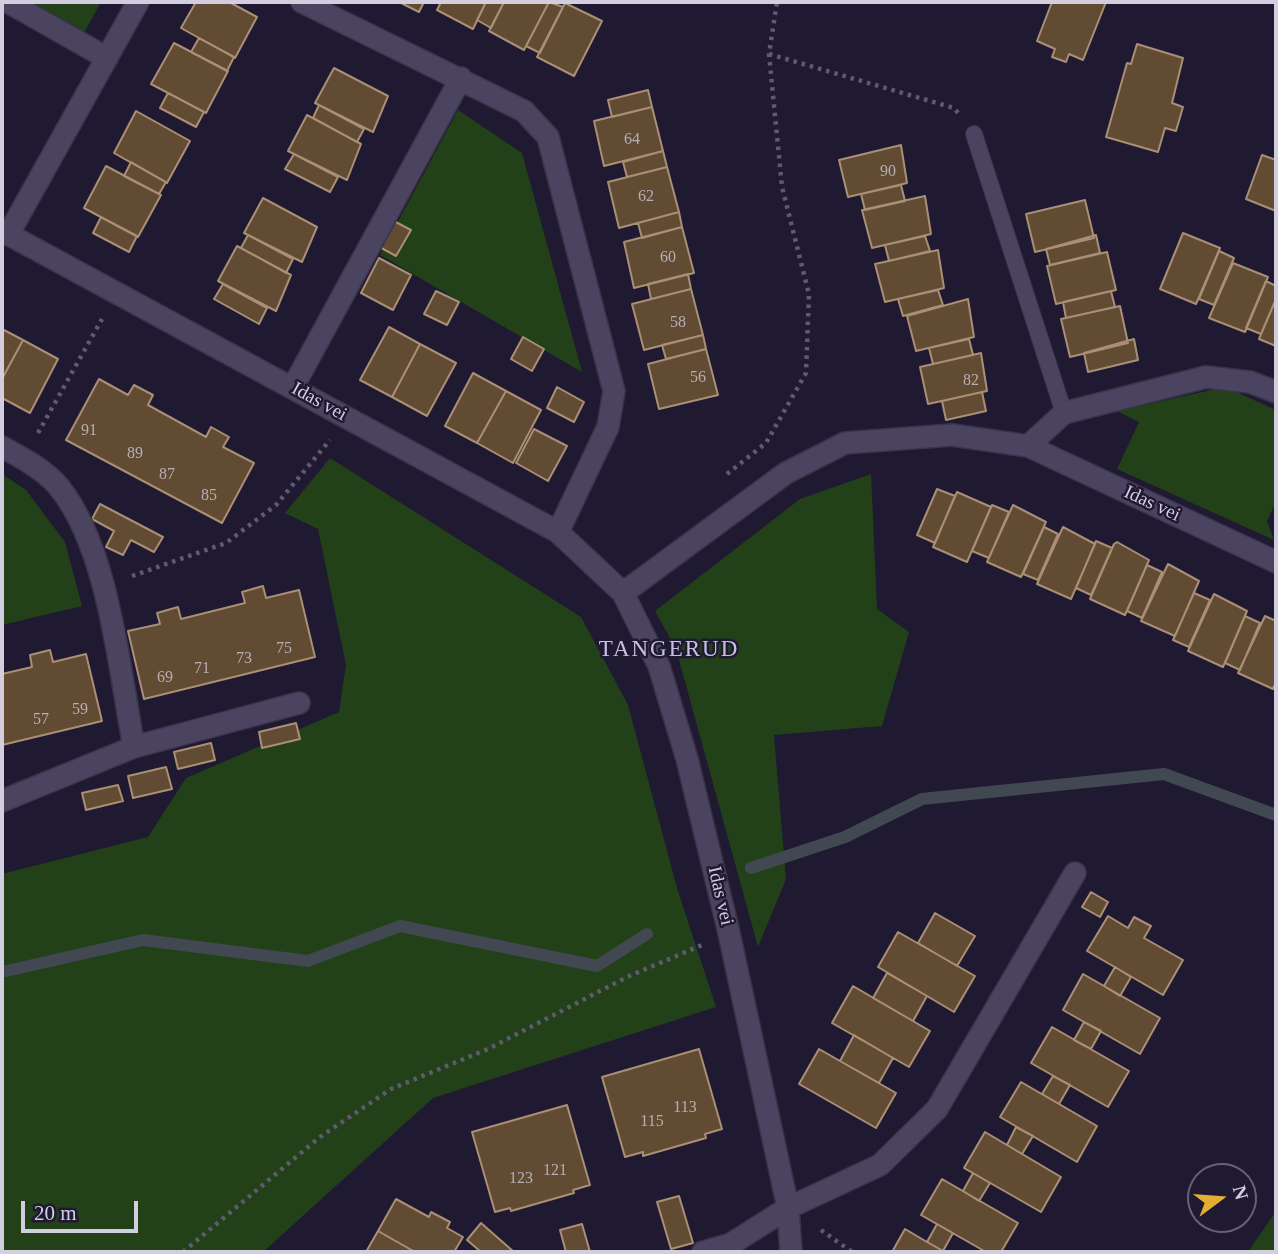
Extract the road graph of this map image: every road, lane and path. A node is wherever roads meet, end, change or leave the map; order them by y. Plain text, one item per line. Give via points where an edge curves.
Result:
1 (8, 2) edge
2 (138, 2) edge
3 (302, 2) edge
4 (777, 2) edge
5 (769, 54) junction
6 (107, 58) junction
7 (461, 78) junction
8 (974, 134) joint
9 (5, 233) edge
10 (116, 293) junction
11 (293, 387) junction
12 (1276, 392) edge
13 (1064, 413) junction
14 (348, 418) junction
15 (1028, 446) junction
16 (2, 447) edge
17 (24, 459) junction
18 (723, 478) dead end
19 (558, 531) junction
20 (1276, 562) edge
21 (103, 586) junction
22 (623, 593) junction
23 (299, 703) dead end
24 (134, 747) junction
25 (2, 801) edge
26 (1075, 873) dead end
27 (729, 933) junction
28 (788, 1208) junction
29 (183, 1252) edge
30 (703, 1252) edge
31 (792, 1252) edge

1 - 6 street
2 - 6 street
3 - 7 street
4 - 5 path
5 - 8 path via 954,108
5 - 18 path via 782,187 809,295 806,373 766,443
6 - 9 street
7 - 11 street
7 - 19 street via 524,111 548,137 614,391 608,427
8 - 13 lane
9 - 10 street, Idas vei
10 - 11 street, Idas vei
10 - 17 path
11 - 14 street, Idas vei
12 - 13 street via 1250,382 1206,377
13 - 15 street
14 - 19 street, Idas vei
14 - 21 path via 276,505 226,542
15 - 20 street, Idas vei
15 - 22 street, Idas vei via 952,435 845,443 786,473
16 - 17 street
17 - 21 street via 58,485 84,527
19 - 22 street, Idas vei
21 - 24 street
22 - 27 street, Idas vei via 659,666 687,758
23 - 24 street
24 - 25 street
26 - 28 street via 936,1109 880,1165
27 - 28 street, Idas vei
27 - 29 path via 627,977 488,1049 391,1088 320,1138
28 - 30 street via 731,1244
28 - 31 street, Idas vei

